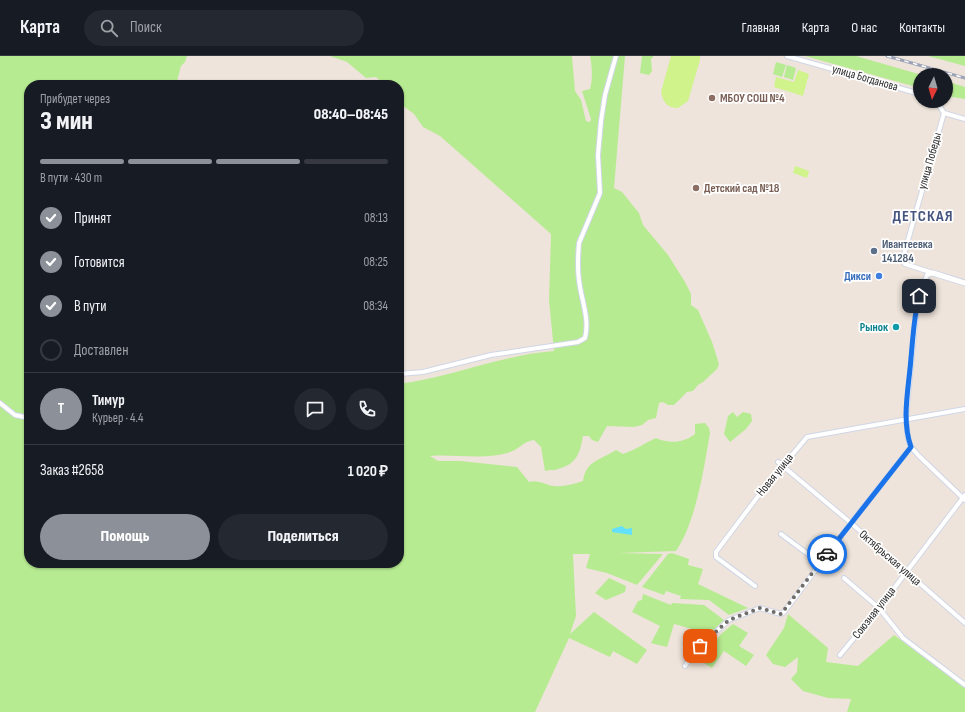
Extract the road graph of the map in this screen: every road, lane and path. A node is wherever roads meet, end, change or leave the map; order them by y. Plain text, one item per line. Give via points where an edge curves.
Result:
1 (616, 56) edge
2 (787, 56) edge
3 (913, 92) edge
4 (941, 108) edge
5 (944, 113) junction
6 (965, 118) edge
7 (933, 273) junction
8 (965, 283) edge
9 (404, 374) edge
10 (0, 403) edge
11 (965, 409) edge
12 (24, 417) edge
13 (906, 419) junction
14 (911, 447) junction
15 (778, 462) dead end
16 (782, 466) junction
17 (964, 497) edge
18 (851, 523) junction
19 (781, 534) dead end
20 (820, 563) junction
21 (906, 571) junction
22 (844, 578) dead end
23 (755, 586) dead end
24 (879, 608) junction
25 (965, 623) edge
26 (840, 655) dead end
27 (685, 666) dead end
28 (965, 685) edge

1 - 9 street via 601,121 598,154 600,193 579,243 578,279 587,320 585,338 578,342 491,355 423,372
2 - 3 street, улица Богданова
4 - 5 street
5 - 6 street
5 - 7 street, улица Победы via 903,258 905,264
7 - 8 street, улица Победы
7 - 13 street via 927,275 917,303
10 - 12 street via 16,415
11 - 13 street, Новая улица
13 - 14 street
13 - 16 street, Новая улица via 811,436
14 - 17 street
14 - 18 street
15 - 16 street, Октябрьская улица
16 - 18 street, Октябрьская улица
16 - 23 street, Новая улица via 716,552 716,557
17 - 21 street, Союзная улица
18 - 20 street
18 - 21 street, Октябрьская улица
19 - 20 street
20 - 27 street via 781,614 760,608 729,620 700,646
21 - 24 street, Союзная улица
21 - 25 street, Октябрьская улица
22 - 24 street
24 - 26 street, Союзная улица
24 - 28 street via 903,638

